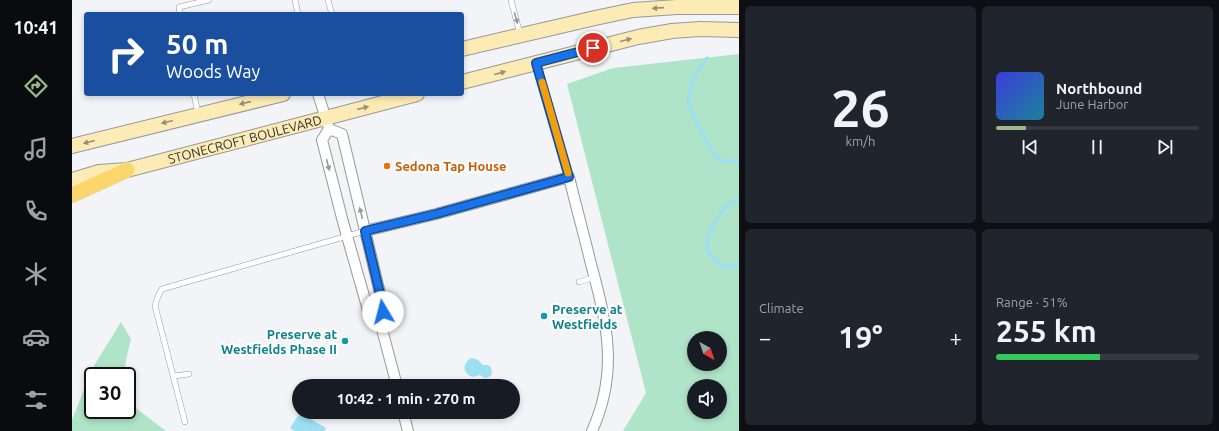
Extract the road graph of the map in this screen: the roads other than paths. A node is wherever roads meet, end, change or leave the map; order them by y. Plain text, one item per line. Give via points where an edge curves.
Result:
1 (209, 0) edge
2 (294, 0) edge
3 (328, 0) edge
4 (511, 0) edge
5 (739, 8) edge
6 (180, 12) edge
7 (297, 12) edge
8 (331, 12) edge
9 (739, 30) edge
10 (520, 35) junction
11 (464, 49) edge
12 (536, 63) junction
13 (464, 81) edge
14 (194, 96) edge
15 (274, 96) edge
16 (319, 96) edge
17 (411, 96) edge
18 (198, 114) junction
19 (327, 124) junction
20 (72, 146) edge
21 (127, 170) junction
22 (569, 177) junction
23 (72, 180) edge
24 (72, 195) edge
25 (365, 231) junction
26 (347, 236) junction
27 (595, 277) junction
28 (579, 282) dead end
29 (379, 318) junction
30 (189, 374) dead end
31 (174, 376) junction
32 (394, 379) edge
33 (405, 419) edge
34 (185, 422) dead end
35 (408, 431) edge
36 (592, 431) edge

1 - 6 lane via 179,8
2 - 7 lane
3 - 8 lane
4 -> 10 lane
5 -> 10 main road via 677,7 633,10
12 -> 9 main road via 672,31
10 - 11 main road
13 -> 12 main road
12 - 22 lane
14 - 18 lane
15 -> 18 main road
16 - 19 street
19 -> 17 main road, STONECROFT BOULEVARD
18 -> 20 main road
19 - 21 main road, STONECROFT BOULEVARD
25 -> 19 street via 342,134
19 -> 26 street via 322,140
21 - 23 main road, STONECROFT BOULEVARD via 99,172
21 - 24 main road
22 - 25 street
22 - 27 street
25 - 26 lane
25 - 29 street via 383,306
26 - 29 street via 368,310
26 - 31 lane via 162,289 154,306
27 - 28 lane
27 - 36 street via 607,328 609,361 607,388
29 - 32 street
30 - 31 lane
31 - 34 lane
33 - 35 street

